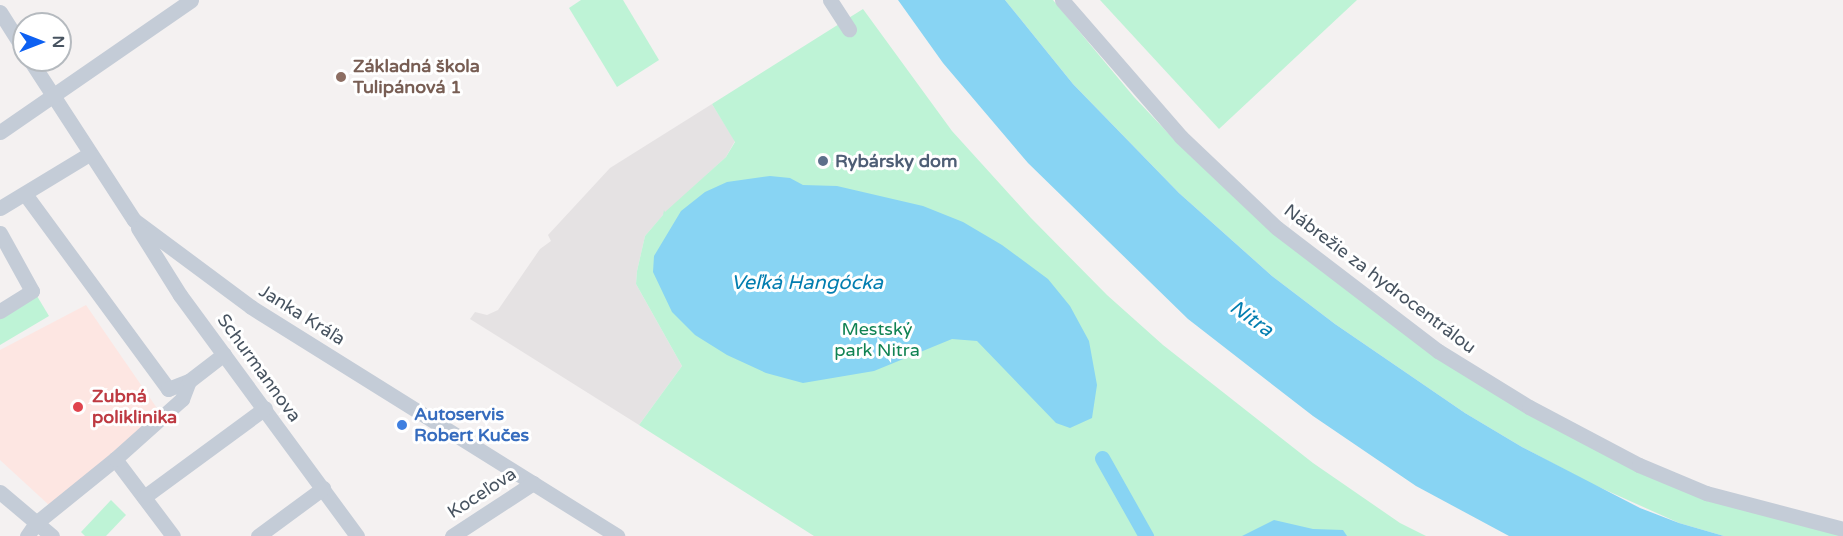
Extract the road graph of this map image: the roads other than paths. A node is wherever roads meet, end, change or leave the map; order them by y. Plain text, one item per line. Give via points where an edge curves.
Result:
1 (191, 0) edge
2 (830, 0) edge
3 (1062, 0) edge
4 (0, 13) edge
5 (849, 29) dead end
6 (12, 32) edge
7 (38, 72) edge
8 (54, 97) junction
9 (0, 132) edge
10 (89, 154) junction
11 (25, 194) junction
12 (0, 208) edge
13 (134, 220) junction
14 (0, 233) edge
15 (0, 311) edge
16 (224, 354) junction
17 (189, 381) junction
18 (265, 408) junction
19 (115, 459) junction
20 (533, 483) junction
21 (323, 488) junction
22 (0, 492) edge
23 (144, 497) junction
24 (36, 523) junction
25 (1843, 529) edge
26 (27, 536) edge
27 (52, 536) edge
28 (173, 536) edge
29 (258, 536) edge
30 (357, 536) edge
31 (452, 536) edge
32 (617, 536) edge

1 - 8 street
2 - 5 street
3 - 25 street, Nábrežie za hydrocentrálou via 1181,137 1277,228 1438,351 1529,407 1638,465 1706,493
4 - 6 street
7 - 8 street, Janka Kráľa
8 - 9 street
8 - 10 street, Janka Kráľa
10 - 11 street
10 - 13 street, Janka Kráľa
11 - 12 street
11 - 17 street via 168,389
13 - 16 street, Schurmannova via 180,295
13 - 20 street, Janka Kráľa via 251,307
14 - 15 street via 32,291
16 - 17 street
16 - 18 street, Schurmannova
17 - 19 street via 182,399
18 - 21 street, Schurmannova
18 - 23 street
19 - 23 street
19 - 24 street
20 - 31 street, Koceľova
20 - 32 street, Janka Kráľa
21 - 29 street
21 - 30 street, Schurmannova
22 - 24 street
23 - 28 street
24 - 26 street
24 - 27 street

